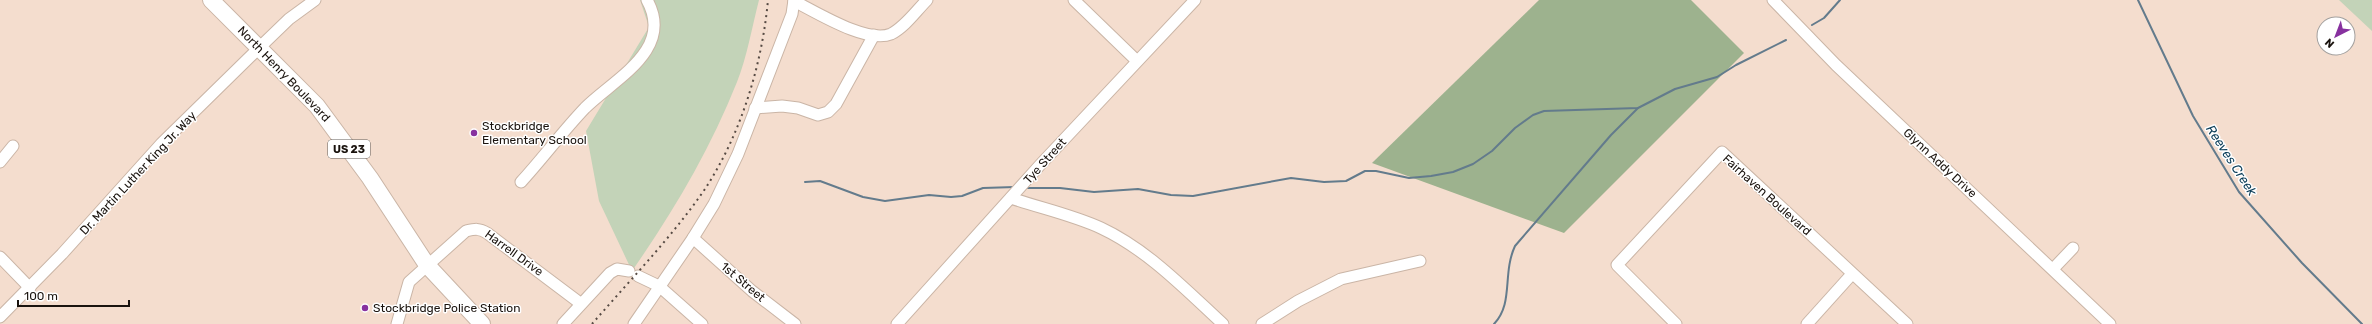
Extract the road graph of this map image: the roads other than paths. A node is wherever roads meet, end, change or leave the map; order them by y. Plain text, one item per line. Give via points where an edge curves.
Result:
1 (211, 0) edge
2 (315, 0) edge
3 (647, 0) edge
4 (795, 0) edge
5 (927, 0) edge
6 (1074, 0) edge
7 (1195, 0) edge
8 (1773, 0) edge
9 (874, 35) junction
10 (260, 47) junction
11 (1137, 61) junction
12 (755, 108) junction
13 (13, 146) dead end
14 (0, 162) edge
15 (521, 182) dead end
16 (1011, 198) junction
17 (693, 238) junction
18 (2074, 248) dead end
19 (0, 257) edge
20 (1420, 261) dead end
21 (427, 265) junction
22 (2053, 269) junction
23 (1852, 274) junction
24 (659, 286) junction
25 (30, 288) junction
26 (580, 303) junction
27 (0, 317) edge
28 (478, 320) edge
29 (397, 324) edge
30 (563, 324) edge
31 (634, 324) edge
32 (702, 324) edge
33 (795, 324) edge
34 (897, 324) edge
35 (1223, 324) edge
36 (1262, 324) edge
37 (1676, 324) edge
38 (1807, 324) edge
39 (1907, 324) edge
40 (2110, 324) edge

1 - 10 highway, North Henry Boulevard / US 23
2 - 10 street, Dr. Martin Luther King Jr. Way via 289,19
3 - 15 street via 655,25 652,39 639,59 624,76 586,107
4 - 9 street via 854,31
4 - 12 street via 792,14
5 - 9 street via 899,29 889,34
6 - 11 street
7 - 11 street, Tye Street
8 - 22 street, Glynn Addy Drive via 1836,65
9 - 12 street via 836,104 828,112 818,115 782,106
10 - 21 highway, North Henry Boulevard / US 23 via 329,120
10 - 25 street, Dr. Martin Luther King Jr. Way via 161,144
11 - 16 street, Tye Street
12 - 17 street via 738,154 714,204
13 - 14 street
16 - 34 street, Tye Street
16 - 35 street via 1101,228 1140,252
17 - 24 street
17 - 33 street, 1st Street via 752,291
18 - 22 street
19 - 25 street
20 - 36 street via 1342,279 1298,301
21 - 26 street, Harrell Drive via 466,231 480,228
21 - 28 highway, North Henry Boulevard / US 23
21 - 29 street, Harrell Drive via 409,282
22 - 40 street, Glynn Addy Drive
23 - 37 street, Fairhaven Boulevard via 1722,152 1617,266
23 - 38 street
23 - 39 street, Fairhaven Boulevard
24 - 26 street via 634,273 617,269
24 - 31 street
24 - 32 street
25 - 27 street, Dr. Martin Luther King Jr. Way
26 - 30 street

